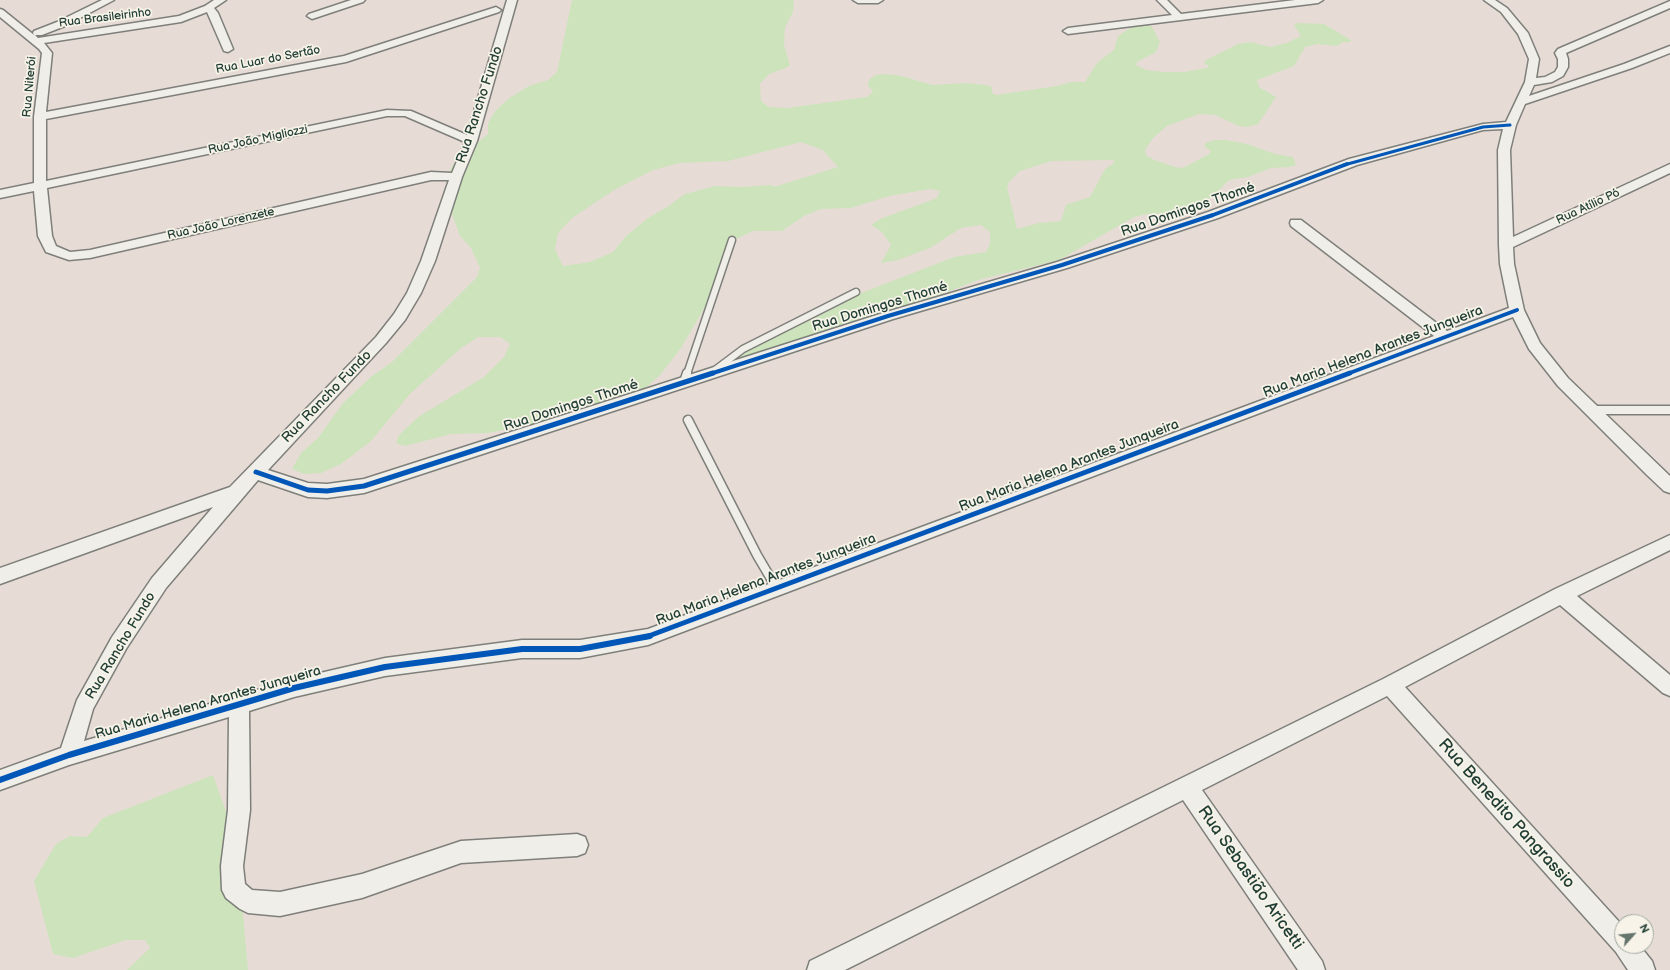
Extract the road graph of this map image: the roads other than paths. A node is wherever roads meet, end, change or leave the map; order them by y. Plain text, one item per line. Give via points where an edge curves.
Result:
1 (109, 0) edge
2 (221, 0) edge
3 (360, 0) edge
4 (512, 0) edge
5 (858, 0) edge
6 (878, 0) edge
7 (1162, 0) edge
8 (1318, 0) edge
9 (1489, 0) edge
10 (486, 3) dead end
11 (1670, 4) edge
12 (208, 8) junction
13 (0, 12) edge
14 (502, 12) junction
15 (1176, 14) dead end
16 (312, 16) dead end
17 (1068, 31) dead end
18 (32, 39) junction
19 (228, 49) dead end
20 (1670, 49) edge
21 (1530, 82) junction
22 (1521, 102) junction
23 (40, 117) junction
24 (1510, 125) junction
25 (471, 141) junction
26 (1670, 168) edge
27 (456, 177) junction
28 (40, 185) junction
29 (0, 194) edge
30 (1296, 223) dead end
31 (732, 240) dead end
32 (1506, 245) junction
33 (856, 292) dead end
34 (1517, 310) junction
35 (1445, 337) junction
36 (711, 373) junction
37 (684, 382) junction
38 (1590, 410) junction
39 (1670, 410) edge
40 (688, 420) dead end
41 (256, 472) junction
42 (1670, 486) edge
43 (236, 492) junction
44 (1670, 542) edge
45 (0, 576) edge
46 (777, 589) junction
47 (1562, 595) junction
48 (1390, 685) junction
49 (1670, 687) edge
50 (239, 705) junction
51 (69, 755) junction
52 (0, 780) edge
53 (1187, 787) junction
54 (576, 845) dead end
55 (1614, 934) edge
56 (1631, 954) edge
57 (819, 970) edge
58 (1313, 970) edge
59 (1643, 970) edge

1 - 18 street
2 - 12 street, Rua Brasileirinho
3 - 16 street
4 - 14 street, Rua Rancho Fundo
5 - 6 street
7 - 15 street
8 - 17 street
9 - 21 street via 1504,10 1525,38 1534,59
10 - 14 street
11 - 21 street via 1562,51 1560,53 1563,67 1559,74 1548,80
12 - 18 street, Rua Brasileirinho via 168,22
12 - 19 street via 213,13
13 - 18 street, Rua Niterói
14 - 23 street, Rua Luar do Sertão via 346,59
14 - 25 street, Rua Rancho Fundo
18 - 23 street, Rua Niterói via 47,53
20 - 22 street
21 - 22 street
22 - 24 street
23 - 28 street, Rua Niterói
24 - 32 street via 1504,150
24 - 36 street, Rua Domingos Thomé via 1483,127 1353,162 1213,215 1070,263 888,316
25 - 27 street, Rua Rancho Fundo
25 - 28 street, Rua João Migliozzi via 407,113 387,113
26 - 32 street, Rua Atílio Pó
27 - 28 street, Rua João Lorenzete via 431,176 90,254 69,256 51,249 45,236
27 - 41 street, Rua Rancho Fundo via 428,261 400,317
28 - 29 street, Rua João Migliozzi
30 - 35 street
31 - 37 lane
32 - 34 street via 1507,264
33 - 36 lane via 743,349
34 - 35 street, Rua Maria Helena Arantes Junqueira
34 - 38 street via 1534,345 1563,382
35 - 46 street, Rua Maria Helena Arantes Junqueira
36 - 37 street, Rua Domingos Thomé
37 - 41 street, Rua Domingos Thomé via 364,486 328,491 308,490
38 - 39 lane
38 - 42 street
40 - 46 lane
41 - 43 street, Rua Rancho Fundo
43 - 45 street
43 - 51 street, Rua Rancho Fundo via 159,583 120,643 84,707
44 - 47 street
46 - 50 street, Rua Maria Helena Arantes Junqueira via 648,637 580,649 522,649 385,667 294,688
47 - 48 street
47 - 49 street
48 - 53 street
48 - 55 street, Rua Benedito Pangrassio
50 - 51 street, Rua Maria Helena Arantes Junqueira
50 - 54 street via 239,810 232,866 234,890 248,901 280,904 362,886 461,852
51 - 52 street, Rua Maria Helena Arantes Junqueira
53 - 57 street
53 - 58 street, Rua Sebastião Aricetti
56 - 59 street

